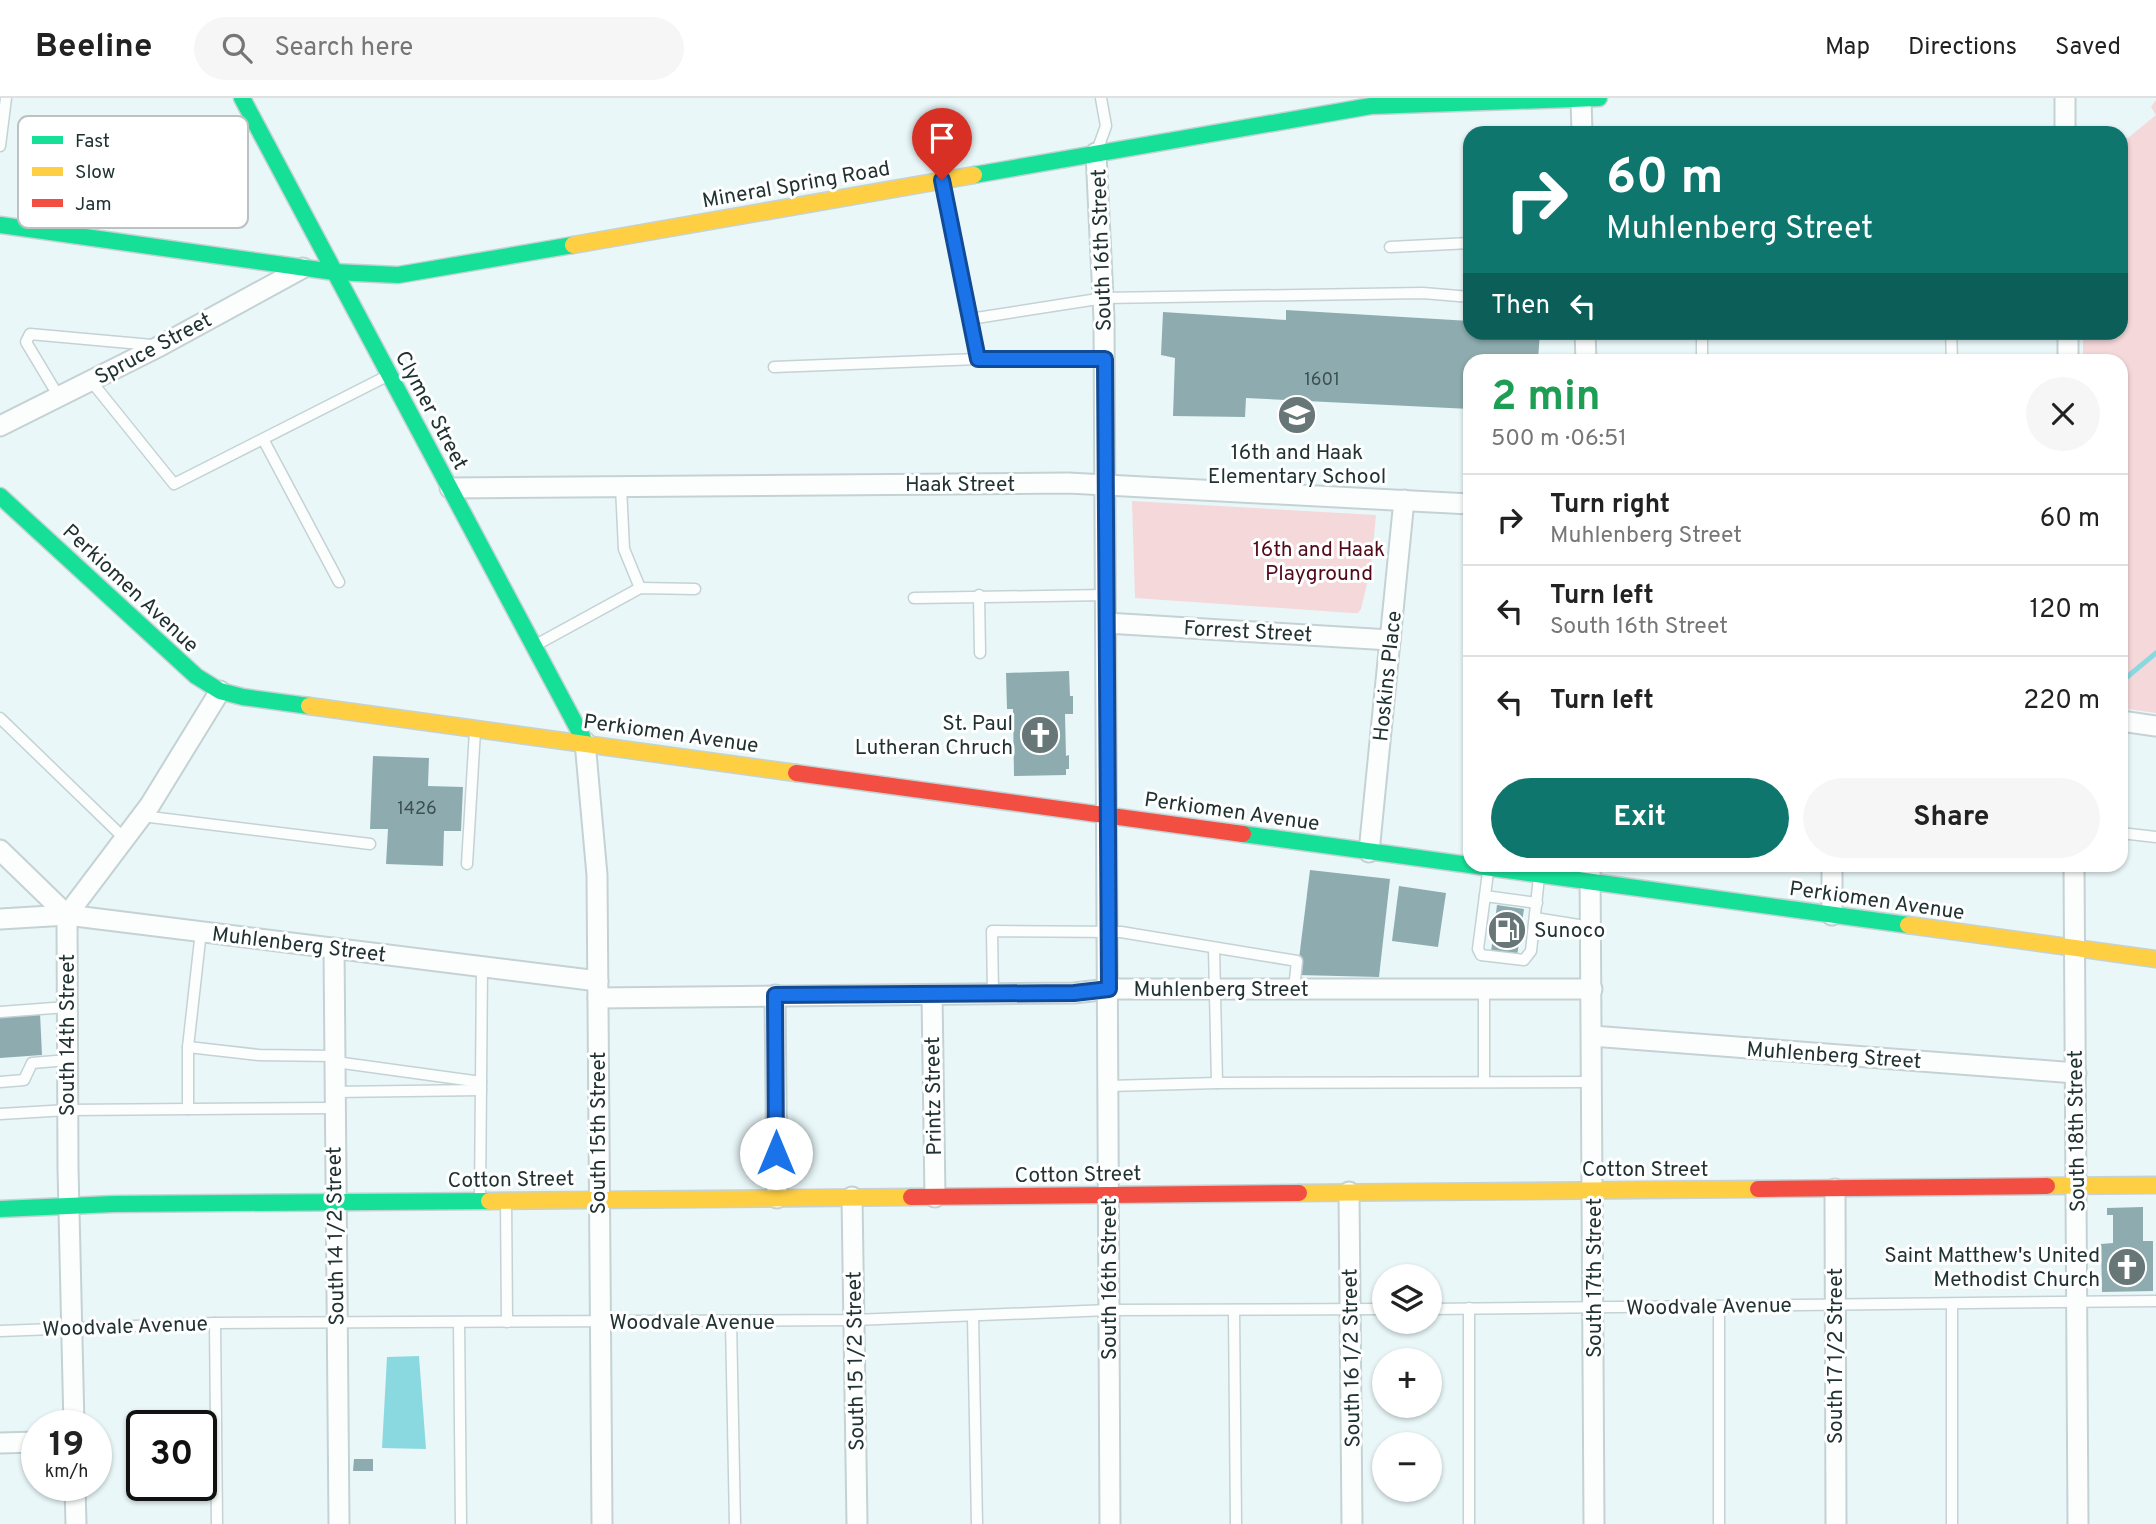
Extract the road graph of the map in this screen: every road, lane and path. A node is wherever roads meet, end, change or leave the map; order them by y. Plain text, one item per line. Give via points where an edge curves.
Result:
1 (6, 98) edge
2 (242, 98) edge
3 (1101, 98) edge
4 (1599, 98) edge
5 (2065, 98) edge
6 (1581, 99) edge
7 (1582, 126) edge
8 (2065, 126) edge
9 (0, 146) edge
10 (1096, 153) junction
11 (942, 180) junction
12 (0, 225) edge
13 (18, 228) edge
14 (21, 228) edge
15 (1463, 243) edge
16 (1390, 247) dead end
17 (304, 268) junction
18 (334, 272) junction
19 (1463, 296) edge
20 (1104, 298) junction
21 (970, 319) junction
22 (160, 346) junction
23 (978, 359) junction
24 (1105, 359) junction
25 (774, 367) dead end
26 (390, 375) junction
27 (91, 381) junction
28 (58, 397) junction
29 (0, 426) edge
30 (263, 439) junction
31 (1105, 485) junction
32 (621, 486) junction
33 (450, 488) junction
34 (0, 496) edge
35 (1404, 500) junction
36 (1463, 504) edge
37 (339, 582) dead end
38 (640, 588) junction
39 (695, 589) dead end
40 (979, 595) junction
41 (1106, 595) junction
42 (914, 597) dead end
43 (1106, 623) junction
44 (1390, 640) junction
45 (534, 646) junction
46 (980, 653) dead end
47 (220, 691) junction
48 (0, 718) edge
49 (2128, 722) edge
50 (2156, 726) edge
51 (475, 727) junction
52 (584, 742) junction
53 (1107, 815) junction
54 (142, 816) junction
55 (2128, 834) edge
56 (2156, 837) edge
57 (125, 839) junction
58 (370, 844) dead end
59 (0, 850) edge
60 (1369, 852) junction
61 (467, 864) dead end
62 (1463, 865) edge
63 (1488, 872) edge
64 (1518, 872) edge
65 (1832, 872) edge
66 (2074, 872) edge
67 (1590, 873) edge
68 (1540, 875) junction
69 (1485, 896) junction
70 (1537, 903) junction
71 (67, 915) junction
72 (1832, 915) junction
73 (1535, 918) junction
74 (0, 919) edge
75 (1591, 927) junction
76 (201, 931) junction
77 (1107, 932) junction
78 (334, 948) junction
79 (1214, 948) junction
80 (2074, 948) junction
81 (2156, 959) edge
82 (482, 966) junction
83 (1109, 989) junction
84 (1215, 989) junction
85 (1294, 989) junction
86 (1484, 989) junction
87 (1591, 989) junction
88 (598, 990) junction
89 (993, 994) junction
90 (775, 995) junction
91 (932, 995) junction
92 (67, 1007) junction
93 (0, 1012) edge
94 (1592, 1036) junction
95 (188, 1047) junction
96 (334, 1056) junction
97 (68, 1060) junction
98 (2076, 1073) junction
99 (0, 1082) edge
100 (1484, 1082) junction
101 (1593, 1082) junction
102 (1217, 1083) junction
103 (481, 1086) junction
104 (1108, 1086) junction
105 (334, 1100) junction
106 (188, 1109) junction
107 (68, 1110) junction
108 (0, 1114) edge
109 (2156, 1185) edge
110 (2077, 1186) junction
111 (1835, 1189) junction
112 (1594, 1190) junction
113 (1349, 1192) junction
114 (1108, 1195) junction
115 (852, 1197) junction
116 (935, 1197) junction
117 (777, 1198) junction
118 (598, 1199) junction
119 (481, 1200) junction
120 (506, 1200) junction
121 (335, 1202) junction
122 (70, 1206) junction
123 (0, 1209) edge
124 (2156, 1301) edge
125 (2078, 1302) junction
126 (1952, 1304) junction
127 (1835, 1305) junction
128 (1720, 1306) junction
129 (1594, 1307) junction
130 (1469, 1308) junction
131 (1372, 1309) edge
132 (1442, 1309) edge
133 (1109, 1310) junction
134 (1234, 1310) junction
135 (1351, 1310) junction
136 (973, 1316) junction
137 (854, 1320) junction
138 (731, 1321) junction
139 (336, 1322) junction
140 (460, 1322) junction
141 (507, 1322) junction
142 (600, 1322) junction
143 (215, 1323) junction
144 (72, 1328) junction
145 (0, 1331) edge
146 (74, 1410) edge
147 (21, 1442) edge
148 (0, 1443) edge
149 (75, 1501) edge
150 (76, 1524) edge
151 (217, 1524) edge
152 (339, 1524) edge
153 (461, 1524) edge
154 (602, 1524) edge
155 (735, 1524) edge
156 (857, 1524) edge
157 (977, 1524) edge
158 (1110, 1524) edge
159 (1236, 1524) edge
160 (1352, 1524) edge
161 (1469, 1524) edge
162 (1594, 1524) edge
163 (1719, 1524) edge
164 (1836, 1524) edge
165 (1952, 1524) edge
166 (2078, 1524) edge

1 - 9 lane
2 - 18 main road, Clymer Street
3 - 10 lane via 1106,126
4 - 6 main road, Mineral Spring Road
5 - 8 street
6 - 7 street
6 - 10 main road, Mineral Spring Road via 1371,106
10 - 11 main road, Mineral Spring Road
10 - 20 street, South 16th Street
11 - 18 main road, Mineral Spring Road via 421,272
11 - 21 lane
12 - 13 main road, Mineral Spring Road
14 - 17 main road, Mineral Spring Road
15 - 16 lane
17 - 18 main road, Mineral Spring Road
17 - 22 street, Spruce Street
18 - 26 main road, Clymer Street
19 - 20 lane via 1423,293
20 - 21 lane
20 - 24 street, South 16th Street
21 - 23 lane
22 - 27 street, Spruce Street
22 - 28 lane via 30,334 26,342
23 - 24 lane
23 - 25 lane
24 - 31 street, South 16th Street
26 - 30 lane
26 - 33 main road, Clymer Street
27 - 28 street, Spruce Street
27 - 30 lane via 174,484
28 - 29 street, Spruce Street
30 - 37 lane
31 - 32 street, Haak Street
31 - 35 street, Haak Street
31 - 41 street, South 16th Street
32 - 33 street, Haak Street
32 - 38 lane via 624,549
33 - 45 main road, Clymer Street
34 - 47 main road, Perkiomen Avenue via 196,676
35 - 36 street, Haak Street
35 - 44 street, Hoskins Place
38 - 39 lane
38 - 45 lane
40 - 41 lane
40 - 42 lane
40 - 46 lane
41 - 43 street, South 16th Street
43 - 44 street, Forrest Street
43 - 53 street, South 16th Street
44 - 60 street, Hoskins Place
45 - 52 main road, Clymer Street
47 - 51 main road, Perkiomen Avenue
47 - 54 street
48 - 57 lane
49 - 50 street
51 - 52 main road, Perkiomen Avenue
51 - 61 lane
52 - 53 main road, Perkiomen Avenue
52 - 88 street, South 15th Street via 597,875
53 - 60 main road, Perkiomen Avenue
53 - 77 street, South 16th Street
54 - 57 street
54 - 58 lane
55 - 56 lane
57 - 71 street
59 - 71 street
60 - 62 main road, Perkiomen Avenue
63 - 69 lane
64 - 68 main road, Perkiomen Avenue
65 - 72 street
66 - 80 street, South 18th Street
67 - 68 main road, Perkiomen Avenue
67 - 72 main road, Perkiomen Avenue
67 - 75 street, South 17th Street
68 - 70 lane
69 - 70 lane
69 - 73 lane via 1481,955 1524,960 1531,951
70 - 73 lane
71 - 74 street, Muhlenberg Street
71 - 76 street, Muhlenberg Street
71 - 92 street, South 14th Street
72 - 80 main road, Perkiomen Avenue
73 - 75 lane
75 - 87 street, South 17th Street
76 - 78 street, Muhlenberg Street
76 - 95 lane
77 - 79 lane
77 - 83 street, South 16th Street
77 - 89 lane via 992,931
78 - 82 street, Muhlenberg Street
78 - 96 street, South 14 1/2 Street
79 - 84 lane
79 - 85 lane via 1297,961
80 - 81 main road, Perkiomen Avenue
80 - 98 street, South 18th Street
82 - 88 street, Muhlenberg Street
82 - 103 lane
83 - 84 street, Muhlenberg Street
83 - 89 street, Muhlenberg Street
83 - 104 street, South 16th Street
84 - 85 street, Muhlenberg Street
84 - 102 lane
85 - 86 street, Muhlenberg Street
86 - 87 street, Muhlenberg Street
86 - 100 lane
87 - 94 street, South 17th Street
88 - 90 street, Muhlenberg Street
88 - 118 street, South 15th Street
89 - 91 street, Muhlenberg Street
90 - 91 street, Muhlenberg Street
90 - 117 street
91 - 116 street, Printz Street
92 - 93 lane
92 - 97 street, South 14th Street
94 - 98 street, Muhlenberg Street
94 - 101 street, South 17th Street
95 - 96 lane via 259,1055
95 - 106 lane
96 - 103 lane via 343,1063
96 - 105 street, South 14 1/2 Street
97 - 99 lane via 32,1063 24,1080
97 - 107 street, South 14th Street
98 - 110 street, South 18th Street
100 - 101 lane
100 - 102 lane
101 - 112 street, South 17th Street
102 - 104 lane
103 - 105 lane
103 - 119 lane
104 - 114 street, South 16th Street
105 - 106 lane
105 - 121 street, South 14 1/2 Street
106 - 107 lane
107 - 108 lane
107 - 122 street, South 14th Street
109 - 110 main road, Cotton Street
110 - 111 main road, Cotton Street
110 - 125 street, South 18th Street
111 - 112 main road, Cotton Street
111 - 127 street, South 17 1/2 Street
112 - 113 main road, Cotton Street
112 - 129 street, South 17th Street
113 - 114 main road, Cotton Street
113 - 135 street, South 16 1/2 Street
114 - 116 main road, Cotton Street
114 - 133 street, South 16th Street
115 - 116 main road, Cotton Street
115 - 117 main road, Cotton Street
115 - 137 street, South 15 1/2 Street
117 - 118 main road, Cotton Street
118 - 120 main road, Cotton Street
118 - 142 street, South 15th Street
119 - 120 main road, Cotton Street
119 - 121 main road, Cotton Street
120 - 141 lane
121 - 122 main road, Cotton Street
121 - 139 street, South 14 1/2 Street
122 - 123 main road, Cotton Street
122 - 144 street, South 14th Street
124 - 125 lane, Woodvale Avenue
125 - 126 lane, Woodvale Avenue
125 - 166 street, South 18th Street
126 - 127 lane, Woodvale Avenue
126 - 165 lane
127 - 128 lane, Woodvale Avenue
127 - 164 street, South 17 1/2 Street
128 - 129 lane, Woodvale Avenue
128 - 163 lane
129 - 130 lane, Woodvale Avenue
129 - 162 street, South 17th Street
130 - 132 lane, Woodvale Avenue
130 - 161 lane
131 - 135 lane, Woodvale Avenue
133 - 134 lane, Woodvale Avenue
133 - 136 lane, Woodvale Avenue
133 - 158 street, South 16th Street
134 - 135 lane, Woodvale Avenue
134 - 159 lane
135 - 160 street, South 16 1/2 Street
136 - 137 lane, Woodvale Avenue
136 - 157 lane
137 - 138 lane, Woodvale Avenue
137 - 156 street, South 15 1/2 Street
138 - 142 lane, Woodvale Avenue
138 - 155 lane
139 - 140 lane, Woodvale Avenue
139 - 143 lane, Woodvale Avenue
139 - 152 street, South 14 1/2 Street
140 - 141 lane, Woodvale Avenue
140 - 153 lane
141 - 142 lane, Woodvale Avenue
142 - 154 street, South 15th Street
143 - 144 lane, Woodvale Avenue
143 - 151 lane
144 - 145 lane, Woodvale Avenue
144 - 146 street, South 14th Street
147 - 148 street
149 - 150 street

